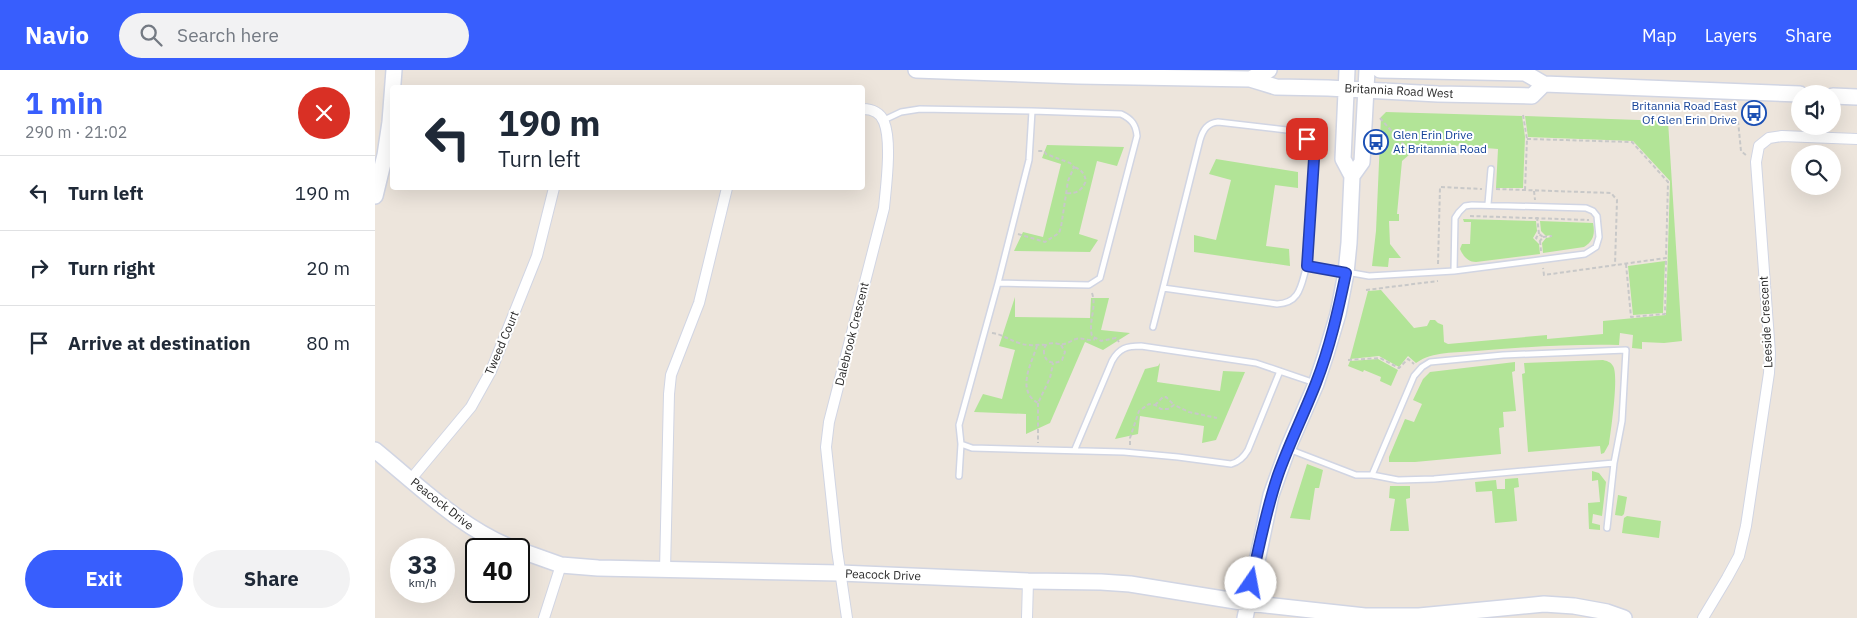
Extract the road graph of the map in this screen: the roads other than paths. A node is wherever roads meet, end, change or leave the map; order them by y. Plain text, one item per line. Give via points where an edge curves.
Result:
1 (394, 70) edge
2 (916, 70) edge
3 (1269, 70) edge
4 (1347, 70) edge
5 (1367, 70) edge
6 (1380, 70) edge
7 (1475, 71) edge
8 (1078, 73) edge
9 (1250, 79) junction
10 (1544, 84) junction
11 (393, 85) edge
12 (1345, 89) junction
13 (1365, 90) junction
14 (1791, 94) edge
15 (1841, 96) edge
16 (1857, 97) edge
17 (865, 109) edge
18 (1032, 112) junction
19 (884, 120) junction
20 (390, 122) edge
21 (1857, 139) edge
22 (1491, 169) dead end
23 (1352, 176) junction
24 (554, 190) edge
25 (727, 190) edge
26 (375, 196) edge
27 (1488, 204) junction
28 (1307, 266) junction
29 (1454, 271) junction
30 (1346, 273) junction
31 (998, 284) junction
32 (1163, 288) junction
33 (1153, 327) dead end
34 (1280, 371) junction
35 (1316, 384) junction
36 (961, 444) junction
37 (1288, 448) junction
38 (375, 450) edge
39 (1075, 450) junction
40 (1614, 462) junction
41 (959, 476) dead end
42 (1373, 476) junction
43 (411, 479) junction
44 (1607, 528) dead end
45 (490, 538) edge
46 (530, 554) edge
47 (561, 565) junction
48 (665, 570) junction
49 (841, 573) junction
50 (1027, 581) junction
51 (1247, 603) junction
52 (544, 618) edge
53 (847, 618) edge
54 (1027, 618) edge
55 (1245, 618) edge
56 (1397, 618) edge
57 (1624, 618) edge
58 (1703, 618) edge

1 - 11 street
2 - 8 street, Britannia Road West
3 - 9 street, Britannia Road West
4 - 12 street
5 - 13 street
6 - 7 street, Britannia Road West
7 - 10 street, Britannia Road West via 1525,73
8 - 9 street, Britannia Road West
9 - 12 street, Britannia Road West via 1276,87
10 - 13 street, Britannia Road West via 1532,96
10 - 14 street, Britannia Road West
12 - 13 street, Britannia Road West
12 - 23 street via 1343,159
13 - 23 street via 1362,162
15 - 16 street
17 - 19 street via 877,113
18 - 19 lane via 920,108
18 - 31 lane via 1029,160
18 - 31 lane via 1121,114 1135,125 1137,136 1101,278 1089,285
19 - 49 street, Dalebrook Crescent via 887,132 884,208 829,422 826,447
20 - 26 street
21 - 58 street, Leeside Crescent via 1782,136 1769,138 1759,146 1756,162 1769,373 1739,556
22 - 27 lane
23 - 30 street
24 - 43 street, Tweed Court via 537,256 491,371 471,407
25 - 48 street via 699,303 671,375
27 - 29 lane via 1465,206 1455,218
27 - 29 lane via 1586,208 1593,211 1599,221 1598,243 1585,254
28 - 30 lane
28 - 32 lane via 1300,290 1286,304
28 - 32 lane via 1314,159 1311,145 1295,131 1212,123 1205,128 1200,140
29 - 30 lane via 1369,276
30 - 35 street via 1338,314
31 - 36 lane via 959,425
32 - 33 lane
34 - 35 lane
34 - 39 lane via 1248,450 1237,462 1222,464 1178,456
34 - 39 lane via 1255,363 1160,349 1123,348 1112,361
35 - 37 street
36 - 39 lane via 972,448
36 - 41 lane
37 - 42 lane via 1356,475
37 - 51 street via 1271,495
38 - 43 street, Peacock Drive
40 - 42 lane via 1434,479 1398,480
40 - 42 lane via 1622,421 1627,350 1503,355 1430,362 1420,368
40 - 44 lane
43 - 45 street, Peacock Drive
46 - 47 street, Peacock Drive
47 - 48 street, Peacock Drive
47 - 52 street
48 - 49 street, Peacock Drive
49 - 50 street, Peacock Drive
49 - 53 street, Dalebrook Crescent
50 - 51 street, Peacock Drive via 1130,584
50 - 54 street
51 - 55 street
51 - 56 street, Peacock Drive
56 - 57 street, Peacock Drive via 1544,604 1591,609

